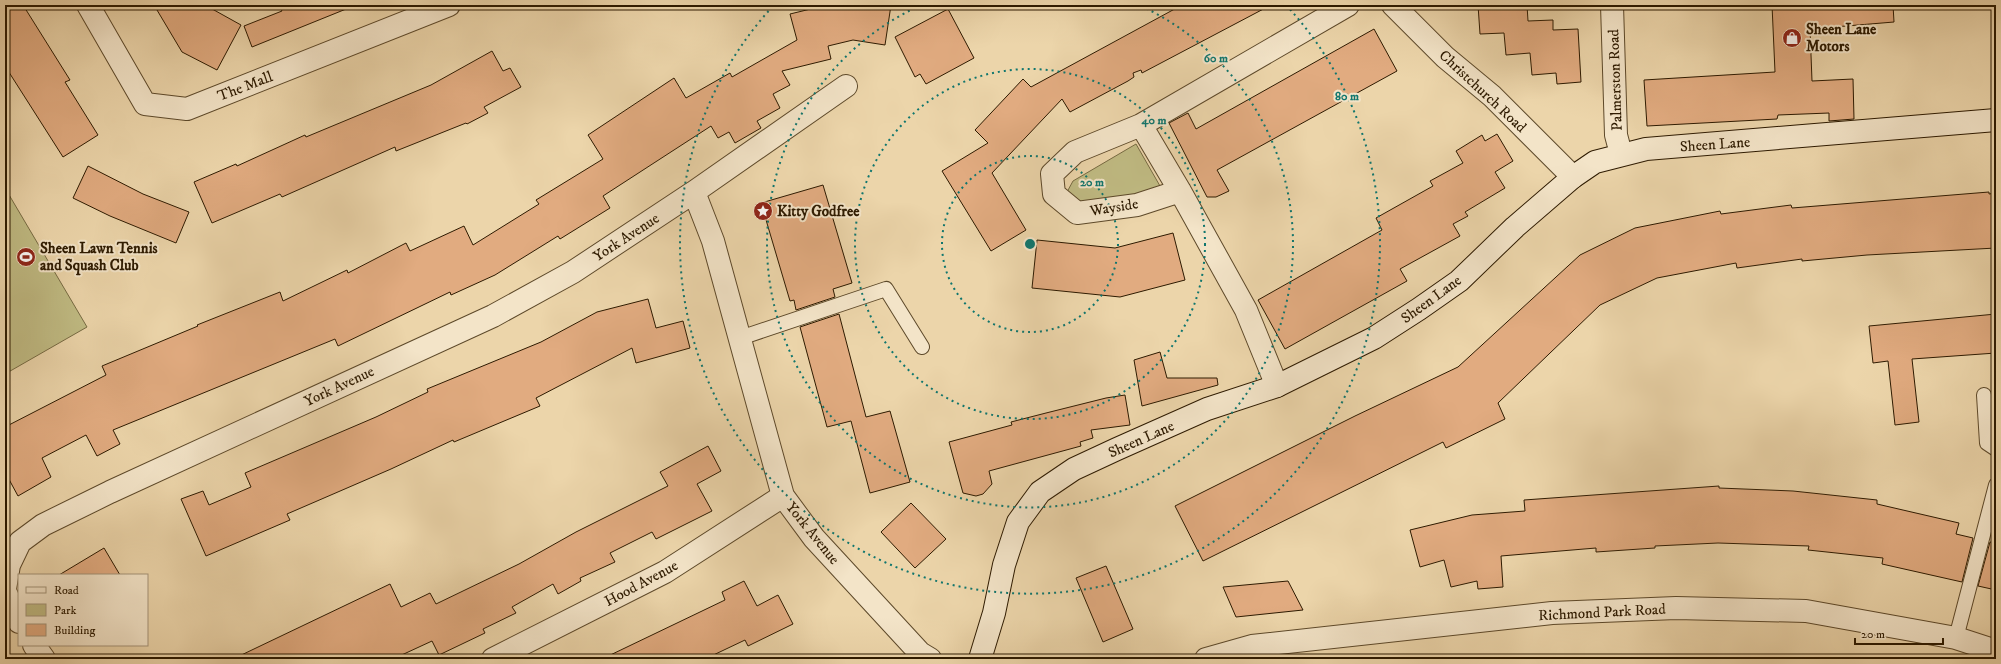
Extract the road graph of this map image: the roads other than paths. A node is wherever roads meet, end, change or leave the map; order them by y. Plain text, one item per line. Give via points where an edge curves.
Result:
1 (88, 5) edge
2 (449, 5) edge
3 (1348, 5) edge
4 (1393, 5) edge
5 (1612, 5) edge
6 (846, 86) dead end
7 (1996, 120) edge
8 (1141, 125) junction
9 (1620, 154) junction
10 (1573, 177) junction
11 (1180, 191) junction
12 (694, 192) junction
13 (740, 338) junction
14 (922, 347) dead end
15 (1277, 386) junction
16 (1984, 396) dead end
17 (1996, 449) edge
18 (1996, 485) edge
19 (783, 496) junction
20 (5, 590) edge
21 (18, 620) edge
22 (1956, 638) junction
23 (35, 646) edge
24 (1996, 651) edge
25 (44, 659) edge
26 (493, 659) edge
27 (930, 659) edge
28 (980, 659) edge
29 (1206, 659) edge

1 - 2 street, The Mall via 145,104 187,109
3 - 8 street, Wayside
4 - 10 street, Christchurch Road via 1445,57 1492,96
5 - 9 street, Palmerston Road via 1616,135
6 - 12 street, York Avenue
7 - 9 street, Sheen Lane via 1646,149
8 - 11 street
8 - 11 street, Wayside via 1075,152 1052,174 1054,194 1077,212 1137,205
9 - 10 street, Sheen Lane via 1595,162
10 - 15 street, Sheen Lane via 1515,227 1459,281 1374,338
11 - 15 street via 1246,310
12 - 13 street, York Avenue via 713,241
12 - 20 street, York Avenue via 573,272 493,316 130,482 43,525 20,542 9,565
13 - 14 lane via 886,289
13 - 19 street, York Avenue
15 - 28 street, Sheen Lane via 1207,409 1074,469 1040,492 1018,522
16 - 17 lane via 1987,443
18 - 22 lane
19 - 26 street, Hood Avenue via 665,572
19 - 27 street, York Avenue via 814,538 920,653
20 - 21 street, York Avenue
22 - 24 street, Richmond Park Road
22 - 29 street, Richmond Park Road via 1806,611 1676,608 1552,613 1252,646
23 - 25 street

